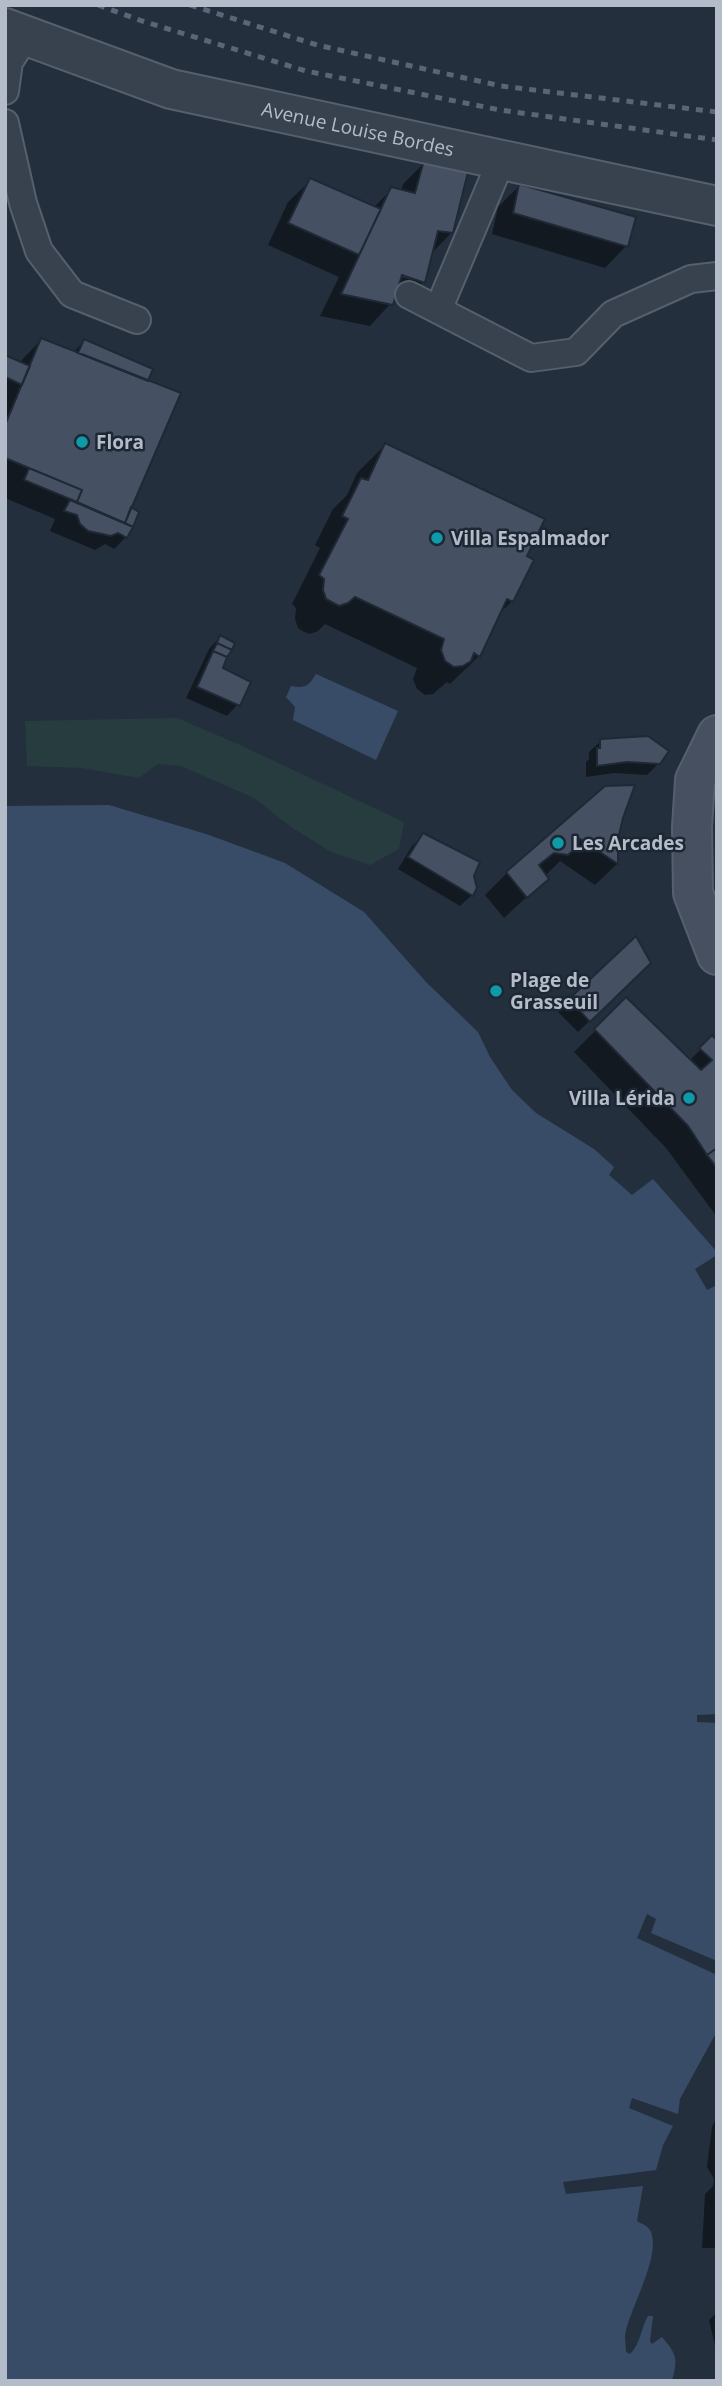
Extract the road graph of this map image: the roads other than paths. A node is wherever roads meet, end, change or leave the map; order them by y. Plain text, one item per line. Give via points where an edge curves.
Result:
1 (16, 32) edge
2 (5, 91) edge
3 (5, 123) edge
4 (501, 161) junction
5 (717, 206) edge
6 (717, 276) edge
7 (409, 295) dead end
8 (438, 310) junction
9 (137, 320) dead end
10 (717, 735) edge
11 (717, 954) edge

1 - 2 lane
1 - 4 street, Avenue Louise Bordes via 171,89
3 - 9 lane via 39,251 72,294
4 - 5 street, Avenue Louise Bordes
4 - 8 lane
6 - 8 lane via 691,279 613,314 576,352 531,358
7 - 8 lane
10 - 11 street via 695,780 692,827 693,893

